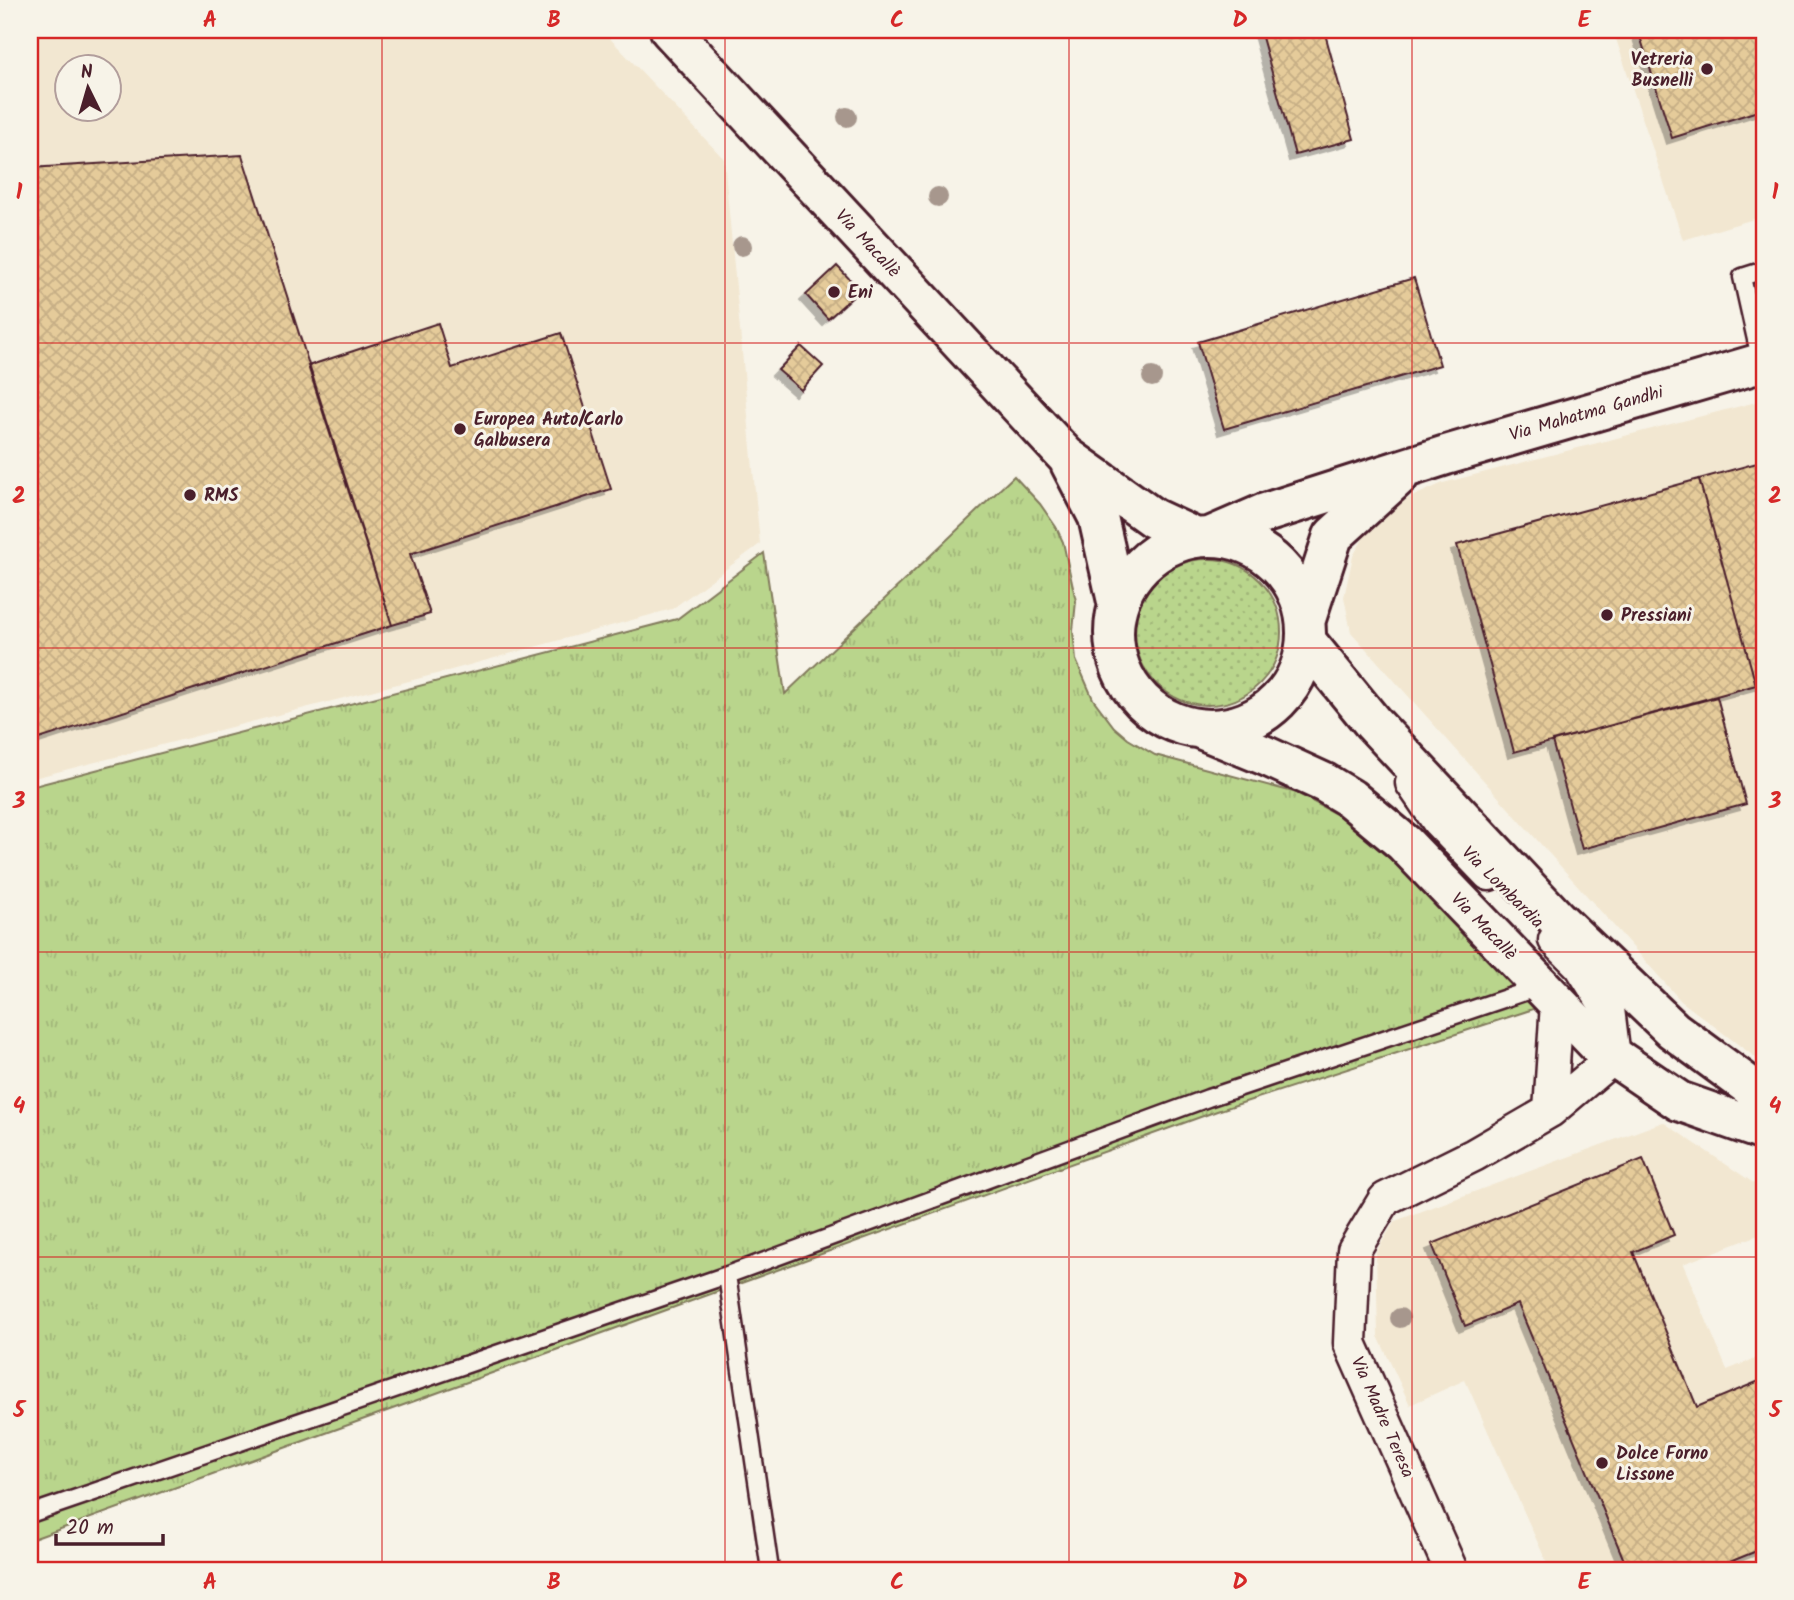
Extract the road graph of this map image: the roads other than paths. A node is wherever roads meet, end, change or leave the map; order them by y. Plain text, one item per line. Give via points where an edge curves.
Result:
1 (670, 30) edge
2 (1764, 270) edge
3 (1763, 362) edge
4 (1066, 456) junction
5 (1408, 467) junction
6 (1204, 537) junction
7 (1118, 606) junction
8 (1307, 630) junction
9 (1373, 723) junction
10 (1198, 728) junction
11 (1549, 995) junction
12 (1614, 1057) junction
13 (1550, 1111) junction
14 (1764, 1123) edge
15 (727, 1275) junction
16 (30, 1514) edge
17 (770, 1570) edge
18 (1451, 1570) edge

1 - 4 street, Via Macallè
2 - 3 lane via 1742,276
3 - 5 street, Via Mahatma Gandhi
4 - 6 street, Via Macallè via 1153,518
4 - 7 street, Via Macallè via 1098,517
5 - 6 street, Via Mahatma Gandhi
5 - 8 street, Via Mahatma Gandhi via 1333,537
6 - 7 street via 1151,557 1126,586
6 - 8 street via 1243,542 1283,569 1300,596
7 - 10 street via 1114,641 1130,686 1165,718
8 - 9 street, Via Macallè
8 - 10 street via 1301,666 1282,698 1256,718 1232,727
9 - 12 street, Via Lombardia via 1438,821 1581,966 1608,1009
9 - 14 street, Via Macallè via 1567,929
10 - 11 street, Via Macallè via 1350,799 1404,843
11 - 12 street, Via Macallè
11 - 13 street
11 - 15 lane via 1208,1098
12 - 13 street, Via Madre Teresa
12 - 14 street, Via Macallè via 1679,1101
13 - 18 street, Via Madre Teresa via 1385,1199 1354,1250 1350,1343
15 - 16 lane
15 - 17 lane

